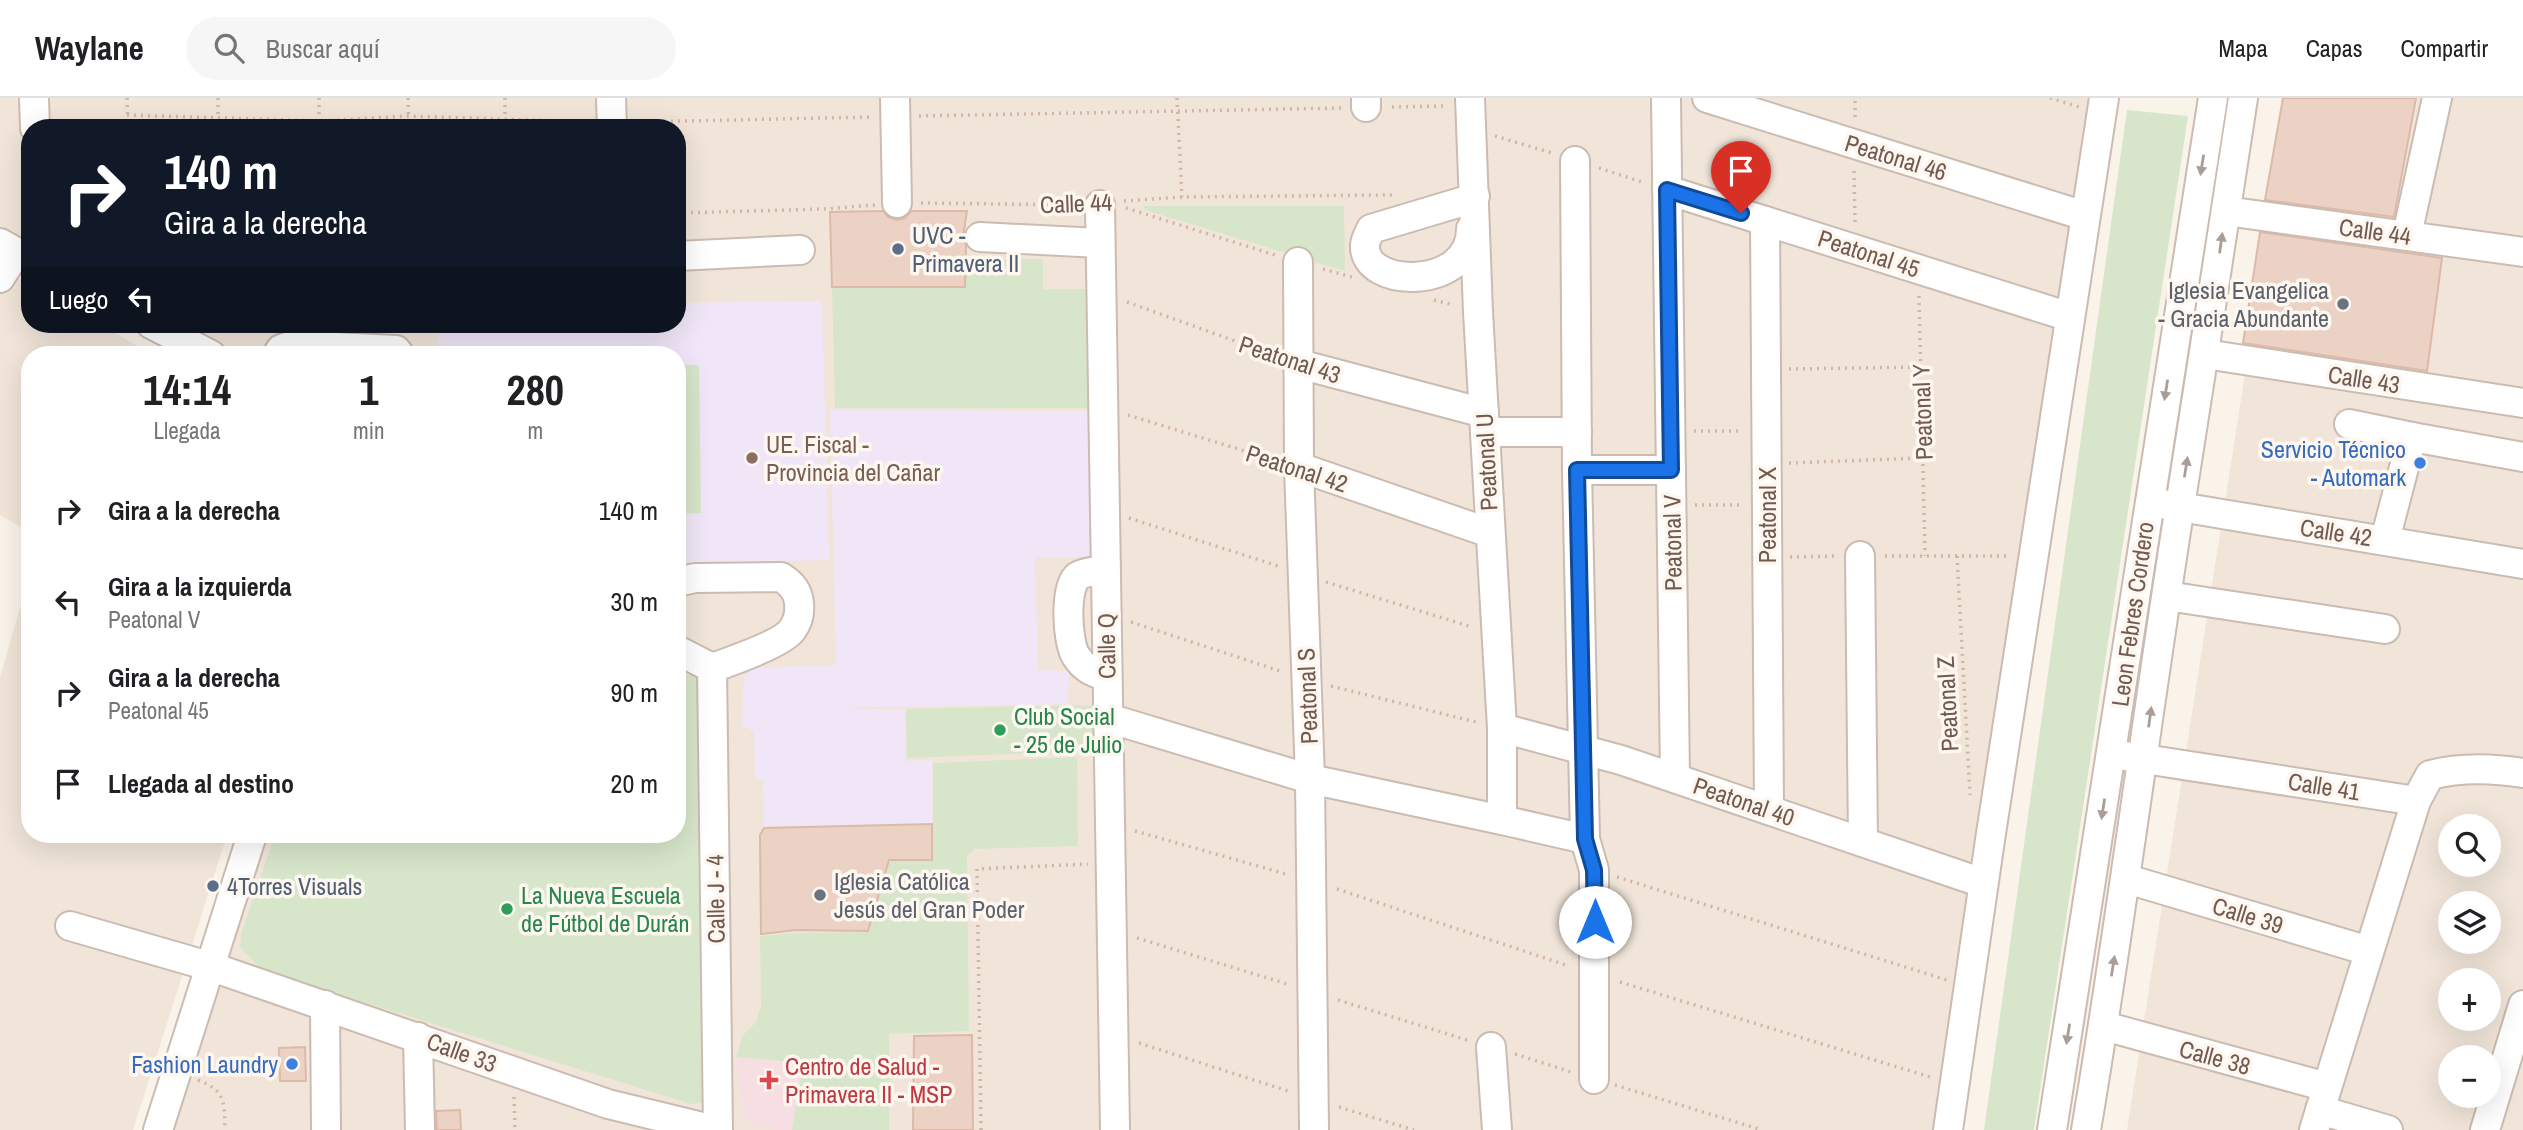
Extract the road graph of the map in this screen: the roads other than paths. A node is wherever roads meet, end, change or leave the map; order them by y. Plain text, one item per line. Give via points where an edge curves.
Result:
1 (34, 98) edge
2 (1665, 98) edge
3 (1707, 98) edge
4 (2104, 98) edge
5 (2213, 98) edge
6 (2243, 98) edge
7 (2437, 98) edge
8 (1470, 102) edge
9 (895, 107) edge
10 (35, 119) edge
11 (1575, 161) dead end
12 (1667, 190) junction
13 (897, 203) road end
14 (1100, 205) road end
15 (2226, 211) junction
16 (2085, 216) junction
17 (1765, 221) junction
18 (2407, 235) junction
19 (980, 237) dead end
20 (1100, 243) junction
21 (800, 250) dead end
22 (15, 252) edge
23 (2523, 252) edge
24 (686, 256) edge
25 (1298, 262) dead end
26 (0, 278) edge
27 (2070, 317) junction
28 (168, 333) edge
29 (194, 346) edge
30 (290, 346) edge
31 (314, 346) edge
32 (2205, 354) junction
33 (1300, 364) junction
34 (2523, 403) edge
35 (1484, 423) junction
36 (2349, 424) dead end
37 (1577, 432) junction
38 (2412, 437) junction
39 (2523, 457) edge
40 (1299, 467) junction
41 (1577, 470) junction
42 (1671, 470) junction
43 (2148, 502) junction
44 (2180, 507) junction
45 (1490, 533) junction
46 (2385, 540) junction
47 (1860, 556) road end
48 (2523, 564) edge
49 (686, 580) edge
50 (2167, 596) junction
51 (2385, 629) dead end
52 (686, 655) edge
53 (712, 668) junction
54 (1108, 718) junction
55 (1502, 728) junction
56 (1583, 748) junction
57 (2112, 754) junction
58 (2144, 759) junction
59 (2523, 773) edge
60 (1675, 778) junction
61 (1310, 779) junction
62 (2416, 800) junction
63 (1769, 810) junction
64 (1502, 820) junction
65 (1585, 839) junction
66 (1863, 842) junction
67 (250, 843) edge
68 (2127, 879) junction
69 (1983, 883) junction
70 (70, 926) dead end
71 (2369, 951) junction
72 (212, 967) junction
73 (326, 1005) junction
74 (2523, 1005) edge
75 (2104, 1026) junction
76 (418, 1037) junction
77 (1492, 1047) road end
78 (2516, 1052) edge
79 (1594, 1079) road end
80 (2321, 1109) edge
81 (158, 1130) edge
82 (326, 1130) edge
83 (420, 1130) edge
84 (717, 1130) edge
85 (1115, 1130) edge
86 (1314, 1130) edge
87 (1496, 1130) edge
88 (1948, 1130) edge
89 (2052, 1130) edge
90 (2086, 1130) edge
91 (2388, 1130) edge
92 (2485, 1130) edge

1 - 10 street
2 - 12 street, Peatonal V
3 - 16 street, Peatonal 46
4 - 16 street
5 -> 43 street, Leon Febres Cordero
6 - 15 street, Leon Febres Cordero
7 - 18 street
8 - 35 street, Peatonal U
9 - 13 street
11 - 37 street
12 - 17 street, Peatonal 45
12 - 42 street, Peatonal V
14 - 20 street, Calle Q
15 - 18 street, Calle 44
32 -> 15 street, Leon Febres Cordero
16 - 27 street
17 - 27 street, Peatonal 45
17 - 63 street, Peatonal X
18 - 23 street, Calle 44
19 - 20 street
20 - 54 street, Calle Q
21 - 24 street
22 - 26 street
25 - 33 street, Peatonal S
27 - 69 street
28 - 29 street
30 - 31 street
32 - 34 street, Calle 43
44 -> 32 street, Leon Febres Cordero
33 - 35 street, Peatonal 43
33 - 40 street, Peatonal S
35 - 37 street, Peatonal 43
35 - 45 street, Peatonal U
36 - 38 street
37 - 41 street
38 - 39 street
38 - 46 street
40 - 45 street, Peatonal 42
40 - 61 street, Peatonal S
41 - 42 street
41 - 56 street
42 - 60 street, Peatonal V
43 - 44 street, Calle 42
43 - 57 street, Leon Febres Cordero
44 - 46 street, Calle 42
44 - 50 street, Leon Febres Cordero
45 - 55 street, Peatonal U
46 - 48 street, Calle 42
47 - 66 street
49 - 53 street via 781,577 792,584 799,599 792,631
50 - 51 street
58 -> 50 street, Leon Febres Cordero
52 - 53 street
53 - 84 street, Calle J - 4
54 - 61 street
54 - 85 street, Calle Q
55 - 56 street, Peatonal 40
55 - 64 street, Peatonal U
56 - 60 street, Peatonal 40
56 - 65 street
57 - 58 street, Calle 41
57 -> 89 street, Leon Febres Cordero
58 - 62 street, Calle 41
58 - 68 street, Leon Febres Cordero
59 - 62 street via 2495,769 2430,775
60 - 63 street, Peatonal 40
61 - 64 street
61 - 86 street, Peatonal S
62 - 71 street
63 - 66 street, Peatonal 40
64 - 65 street
65 - 79 street via 1594,870
66 - 69 street, Peatonal 40
67 - 72 street
68 - 71 street, Calle 39
75 -> 68 street, Leon Febres Cordero
69 - 88 street
70 - 72 street, Calle 33
71 - 80 street
72 - 73 street, Calle 33
72 - 81 street
73 - 76 street, Calle 33
73 - 82 street
74 - 78 street
75 - 80 street, Calle 38
75 - 90 street, Leon Febres Cordero
76 - 83 street
76 - 84 street, Calle 33 via 608,1104
77 - 87 street
78 - 92 street
80 - 91 street, Calle 38

